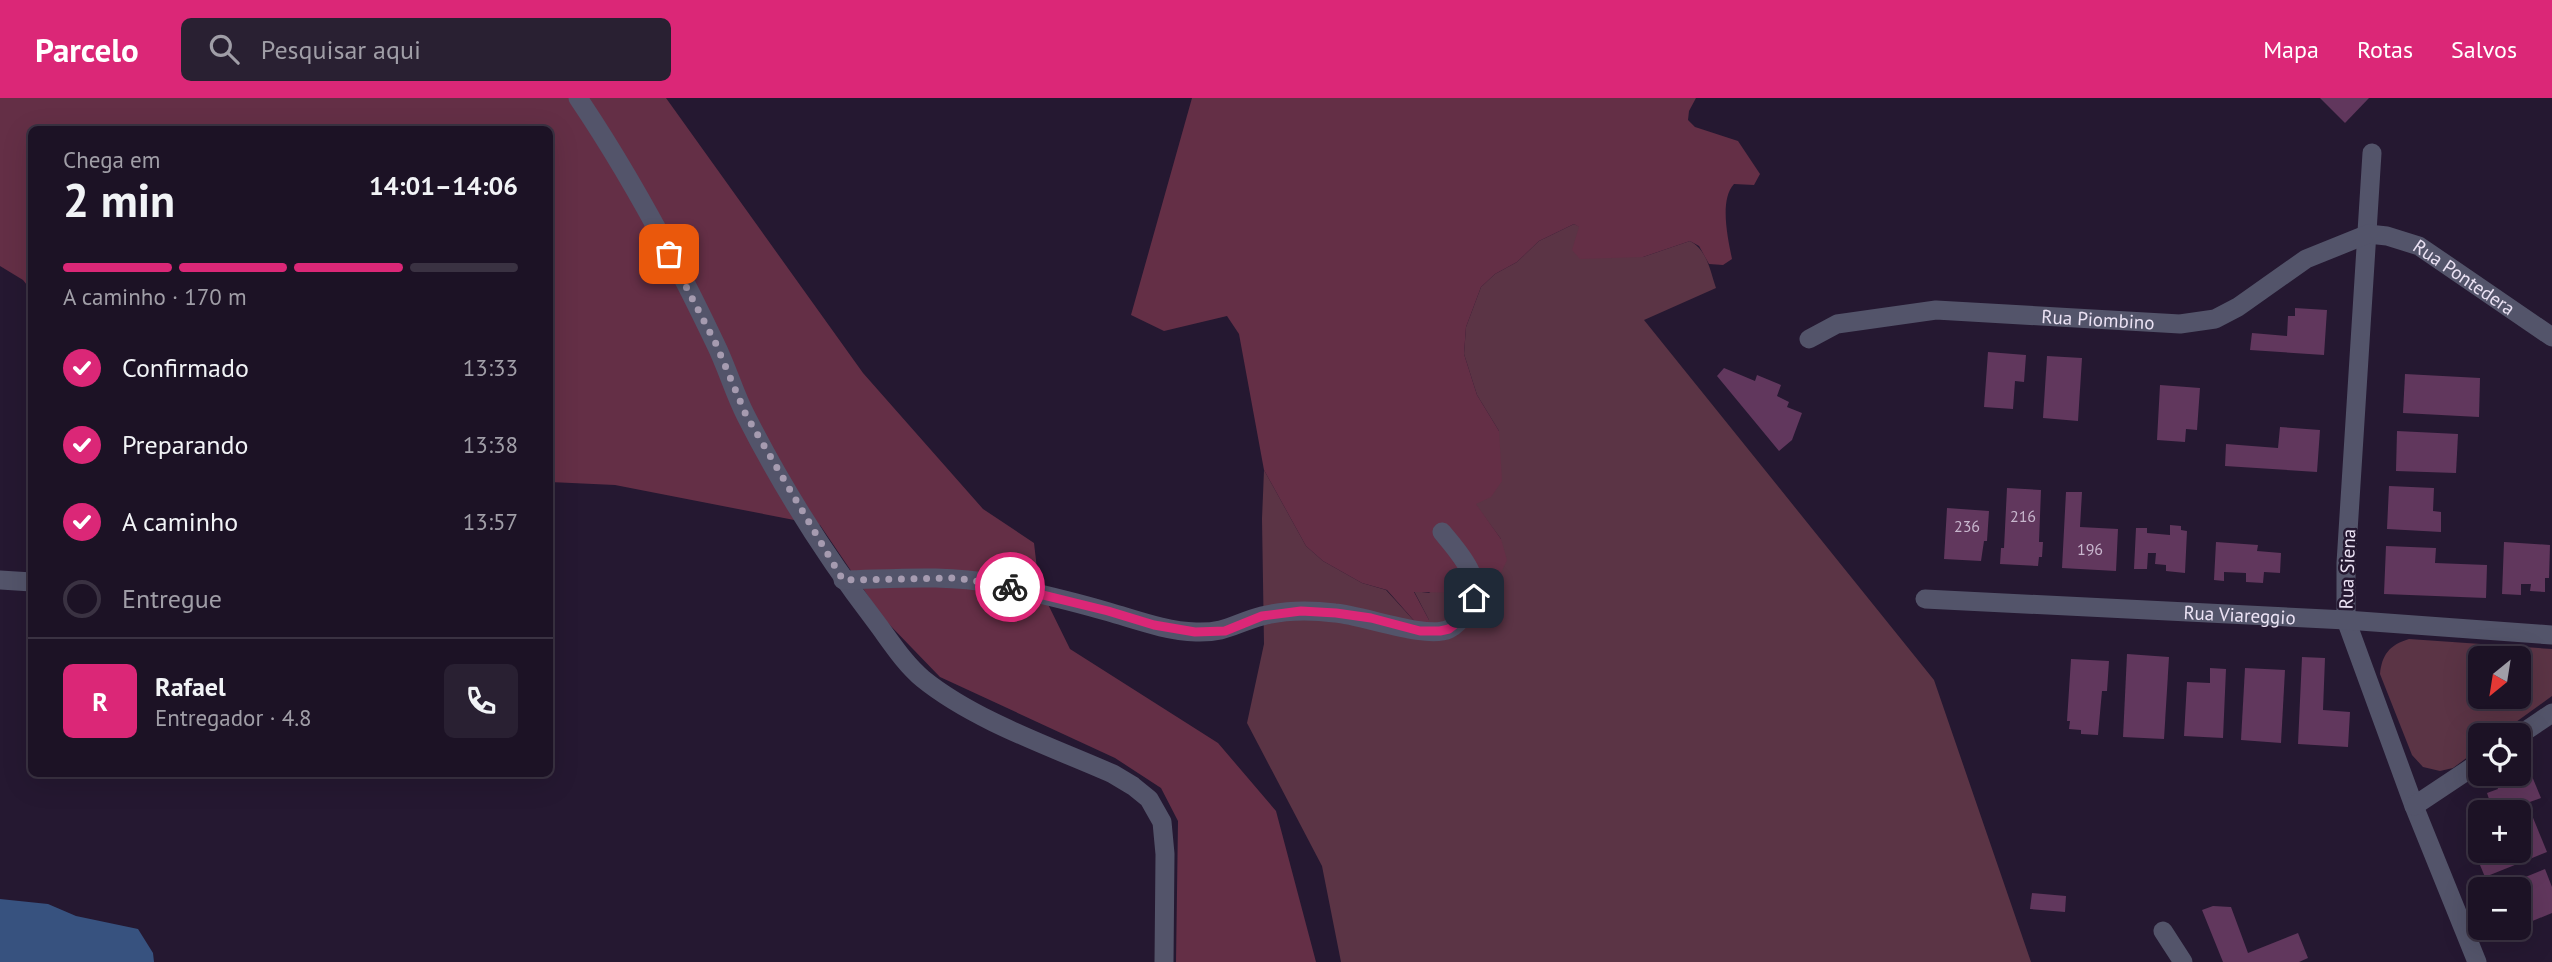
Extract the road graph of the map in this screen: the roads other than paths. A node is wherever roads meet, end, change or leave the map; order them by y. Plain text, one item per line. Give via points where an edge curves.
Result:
1 (578, 98) edge
2 (2372, 153) dead end
3 (2368, 234) junction
4 (2552, 337) edge
5 (1810, 339) dead end
6 (1442, 532) dead end
7 (0, 580) edge
8 (843, 580) junction
9 (28, 582) edge
10 (1925, 599) dead end
11 (2346, 621) junction
12 (2552, 635) edge
13 (2552, 713) edge
14 (2531, 727) edge
15 (2468, 770) edge
16 (2414, 806) junction
17 (2163, 931) dead end
18 (1164, 962) edge
19 (2183, 962) edge
20 (2477, 962) edge

1 - 8 street via 669,254 716,344 746,415
2 - 3 street, Rua Siena
3 - 4 street, Rua Pontedera via 2419,246
3 - 5 street, Rua Piombino via 2306,259 2215,319 2180,324 1936,310 1838,324
3 - 11 street, Rua Siena
6 - 8 street via 1463,558 1475,584 1467,610 1449,629 1440,631 1301,611 1262,616 1225,631 1195,632 957,578
7 - 9 street
8 - 18 street via 924,680 977,713 1112,774 1149,799 1162,821 1165,853
10 - 11 street, Rua Viareggio
11 - 12 street, Rua Viareggio
11 - 16 street, Rua Siena
13 - 14 street
15 - 16 street
16 - 20 street, Rua Siena
17 - 19 street

